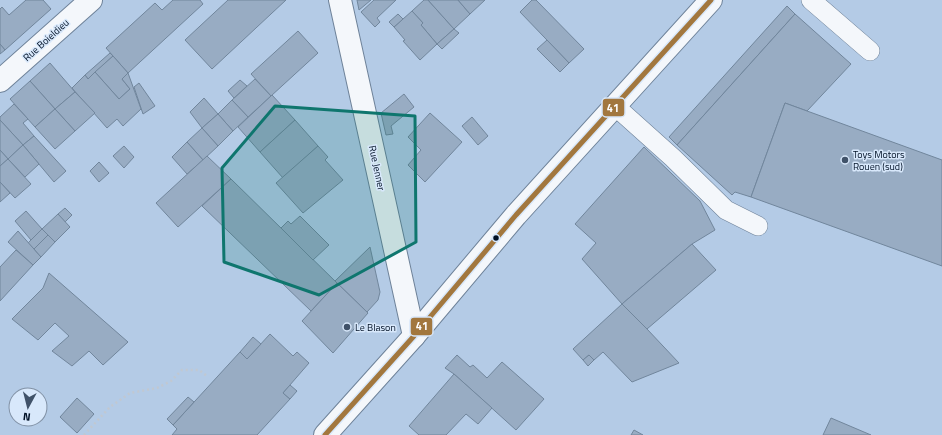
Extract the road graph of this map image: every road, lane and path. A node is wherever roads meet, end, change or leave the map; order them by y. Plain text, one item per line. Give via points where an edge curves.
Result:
1 (91, 0) edge
2 (340, 0) edge
3 (711, 0) edge
4 (811, 0) edge
5 (870, 51) dead end
6 (0, 81) edge
7 (615, 106) junction
8 (758, 226) dead end
9 (414, 336) junction
10 (207, 376) dead end
11 (84, 435) edge
12 (325, 435) edge

1 - 6 main road, Rue Boieldieu
2 - 9 main road, Rue Jenner
3 - 7 main road
4 - 5 lane
7 - 8 lane via 726,210
7 - 9 main road via 516,215
9 - 12 main road
10 - 11 path via 199,370 182,370 171,381 157,388 130,393 110,407

